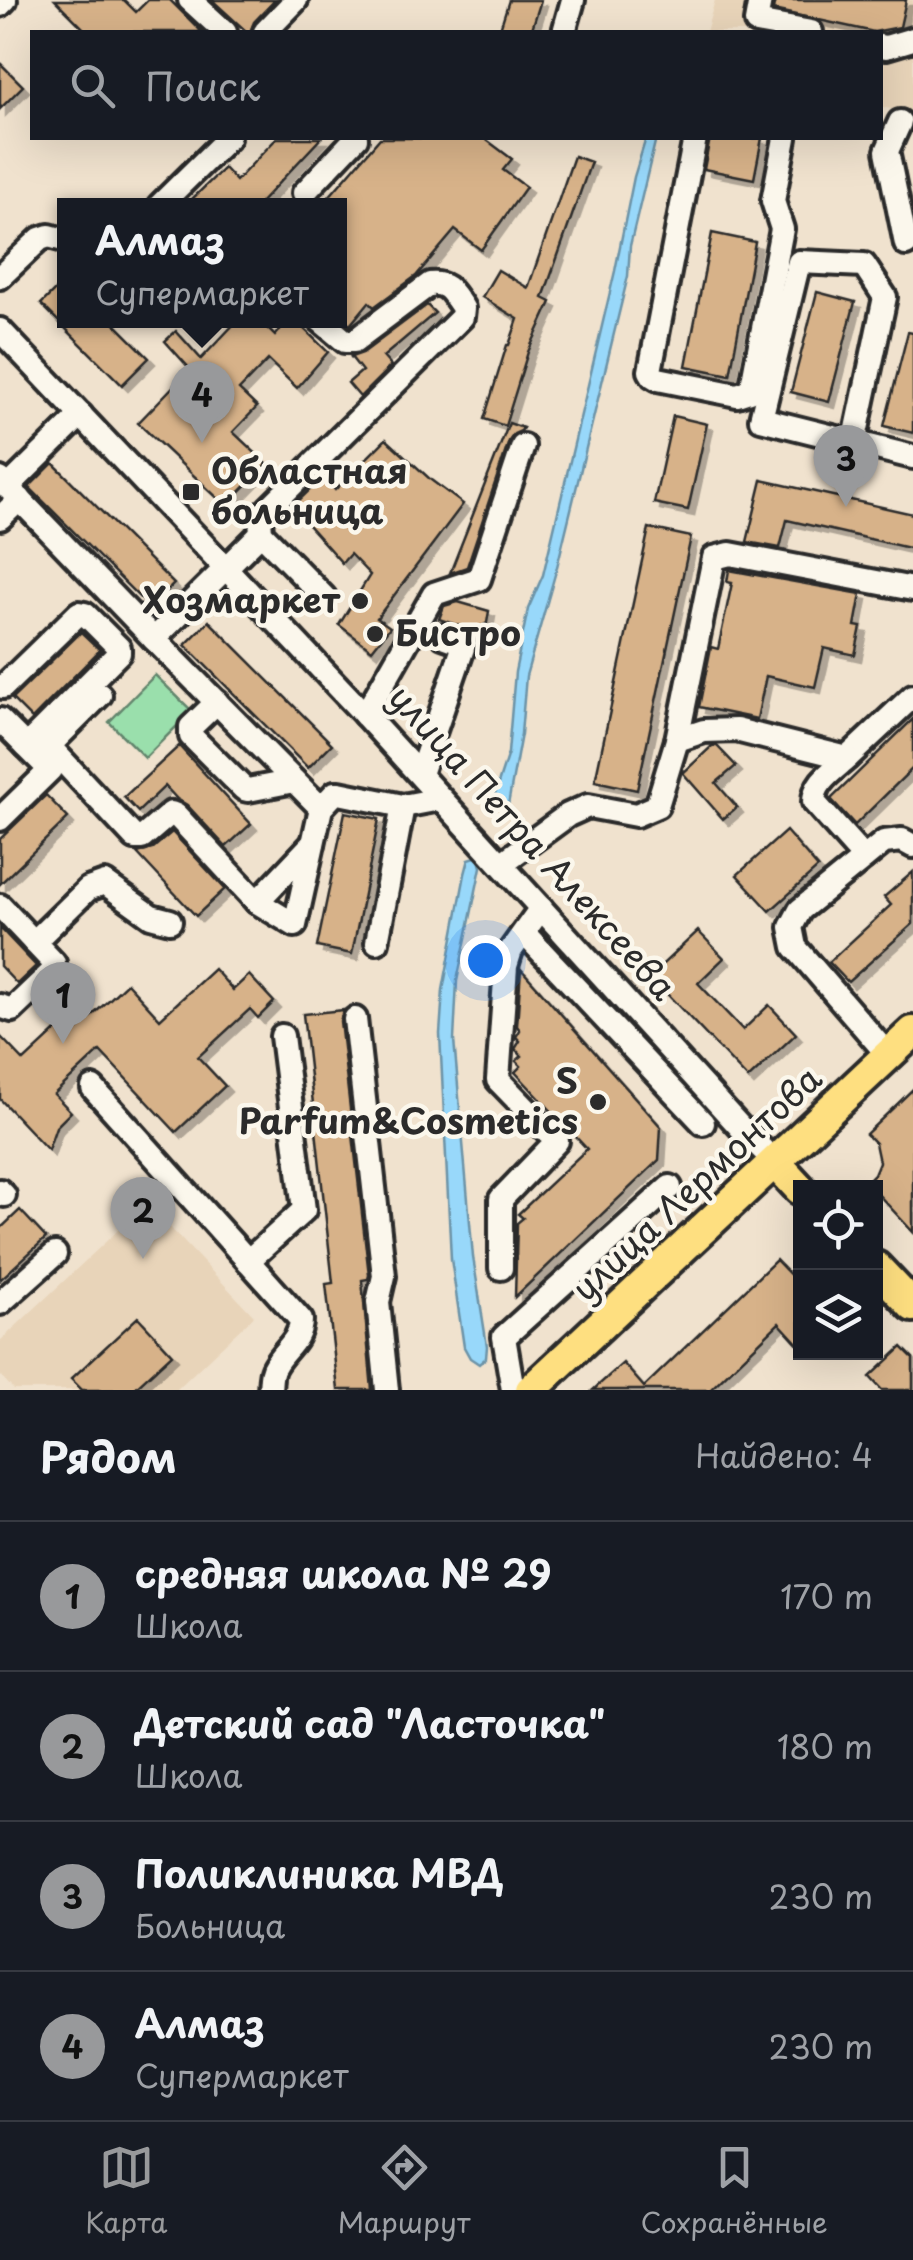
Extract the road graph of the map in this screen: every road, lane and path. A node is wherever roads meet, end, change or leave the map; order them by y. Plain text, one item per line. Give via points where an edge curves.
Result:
1 (190, 0) edge
2 (296, 0) edge
3 (573, 0) edge
4 (760, 0) edge
5 (223, 30) edge
6 (266, 30) edge
7 (565, 30) edge
8 (800, 30) edge
9 (913, 40) edge
10 (883, 47) edge
11 (898, 121) edge
12 (226, 140) edge
13 (354, 140) edge
14 (694, 140) edge
15 (786, 140) edge
16 (304, 192) dead end
17 (174, 198) edge
18 (57, 238) edge
19 (906, 244) dead end
20 (0, 278) edge
21 (330, 328) edge
22 (0, 330) edge
23 (81, 415) junction
24 (854, 443) junction
25 (522, 446) dead end
26 (913, 458) edge
27 (9, 488) edge
28 (0, 518) edge
29 (261, 533) junction
30 (225, 567) junction
31 (913, 589) edge
32 (324, 597) dead end
33 (444, 636) dead end
34 (154, 639) junction
35 (3, 687) dead end
36 (100, 695) dead end
37 (913, 696) edge
38 (216, 702) junction
39 (365, 715) junction
40 (0, 720) edge
41 (677, 740) junction
42 (37, 750) junction
43 (847, 758) junction
44 (420, 774) junction
45 (294, 781) junction
46 (440, 798) junction
47 (402, 806) junction
48 (321, 808) junction
49 (0, 818) edge
50 (314, 842) junction
51 (913, 846) edge
52 (864, 858) junction
53 (501, 864) junction
54 (257, 902) junction
55 (0, 906) edge
56 (541, 908) junction
57 (170, 922) dead end
58 (524, 933) junction
59 (34, 942) junction
60 (377, 942) dead end
61 (0, 1006) edge
62 (355, 1019) dead end
63 (913, 1032) edge
64 (282, 1036) dead end
65 (888, 1055) junction
66 (93, 1088) dead end
67 (703, 1123) dead end
68 (775, 1162) junction
69 (793, 1181) edge
70 (670, 1188) dead end
71 (55, 1254) dead end
72 (248, 1261) junction
73 (501, 1268) dead end
74 (879, 1270) edge
75 (0, 1303) edge
76 (913, 1306) edge
77 (270, 1390) edge
78 (386, 1390) edge
79 (513, 1390) edge
80 (532, 1390) edge

1 - 5 street
2 - 6 street
3 - 7 street
4 - 8 street via 756,22
9 - 10 street
11 - 19 street via 886,151
12 - 17 street
13 - 16 street
14 - 15 street via 650,371 658,379 744,394 752,386 782,229 773,201
18 - 20 street via 40,238
21 - 29 street via 354,341 430,284 446,286 463,308 462,317 260,518
22 - 23 street, улица Петра Алексеева
23 - 27 street
23 - 30 street, улица Петра Алексеева
24 - 24 street via 761,419 799,262 864,266 885,298
24 - 26 street
25 - 39 street via 478,579 434,594
27 - 28 street
27 - 34 street
29 - 30 street
29 - 32 street
30 - 34 street
30 - 39 street, улица Петра Алексеева
31 - 41 street via 730,554 714,558
33 - 44 street via 462,648
34 - 38 street
35 - 42 street via 79,613 119,648
36 - 42 street
37 - 43 street
38 - 45 street
38 - 45 street via 191,727 191,736 244,789
39 - 44 street, улица Петра Алексеева
40 - 42 street
41 - 43 street via 736,730
41 - 53 street via 657,806 636,814 588,806
42 - 49 street via 50,770
42 - 54 street via 135,838 171,812 176,815
43 - 52 street via 818,785 814,802
44 - 46 street, улица Петра Алексеева
45 - 48 street
46 - 47 street
46 - 53 street, улица Петра Алексеева
47 - 48 street via 335,794
47 - 60 street
48 - 50 street
50 - 54 street
50 - 54 street via 295,925
51 - 52 street via 884,842
52 - 65 street via 800,910 791,927 795,947
53 - 56 street, улица Петра Алексеева
55 - 59 street
56 - 58 street
56 - 68 street, улица Петра Алексеева
57 - 59 street via 105,883 88,889
58 - 67 street
58 - 73 street via 506,966 498,1080 557,1140 501,1199
59 - 61 street via 54,963 52,972 12,1010
62 - 78 street via 384,1276 378,1302
63 - 65 main road, улица Лермонтова
64 - 72 street via 304,1210
65 - 68 main road, улица Лермонтова
66 - 72 street
68 - 69 main road, улица Петра Алексеева
68 - 80 main road, улица Лермонтова
70 - 79 street via 504,1337
71 - 75 street
72 - 77 street via 301,1320 298,1336 272,1368
74 - 76 main road

